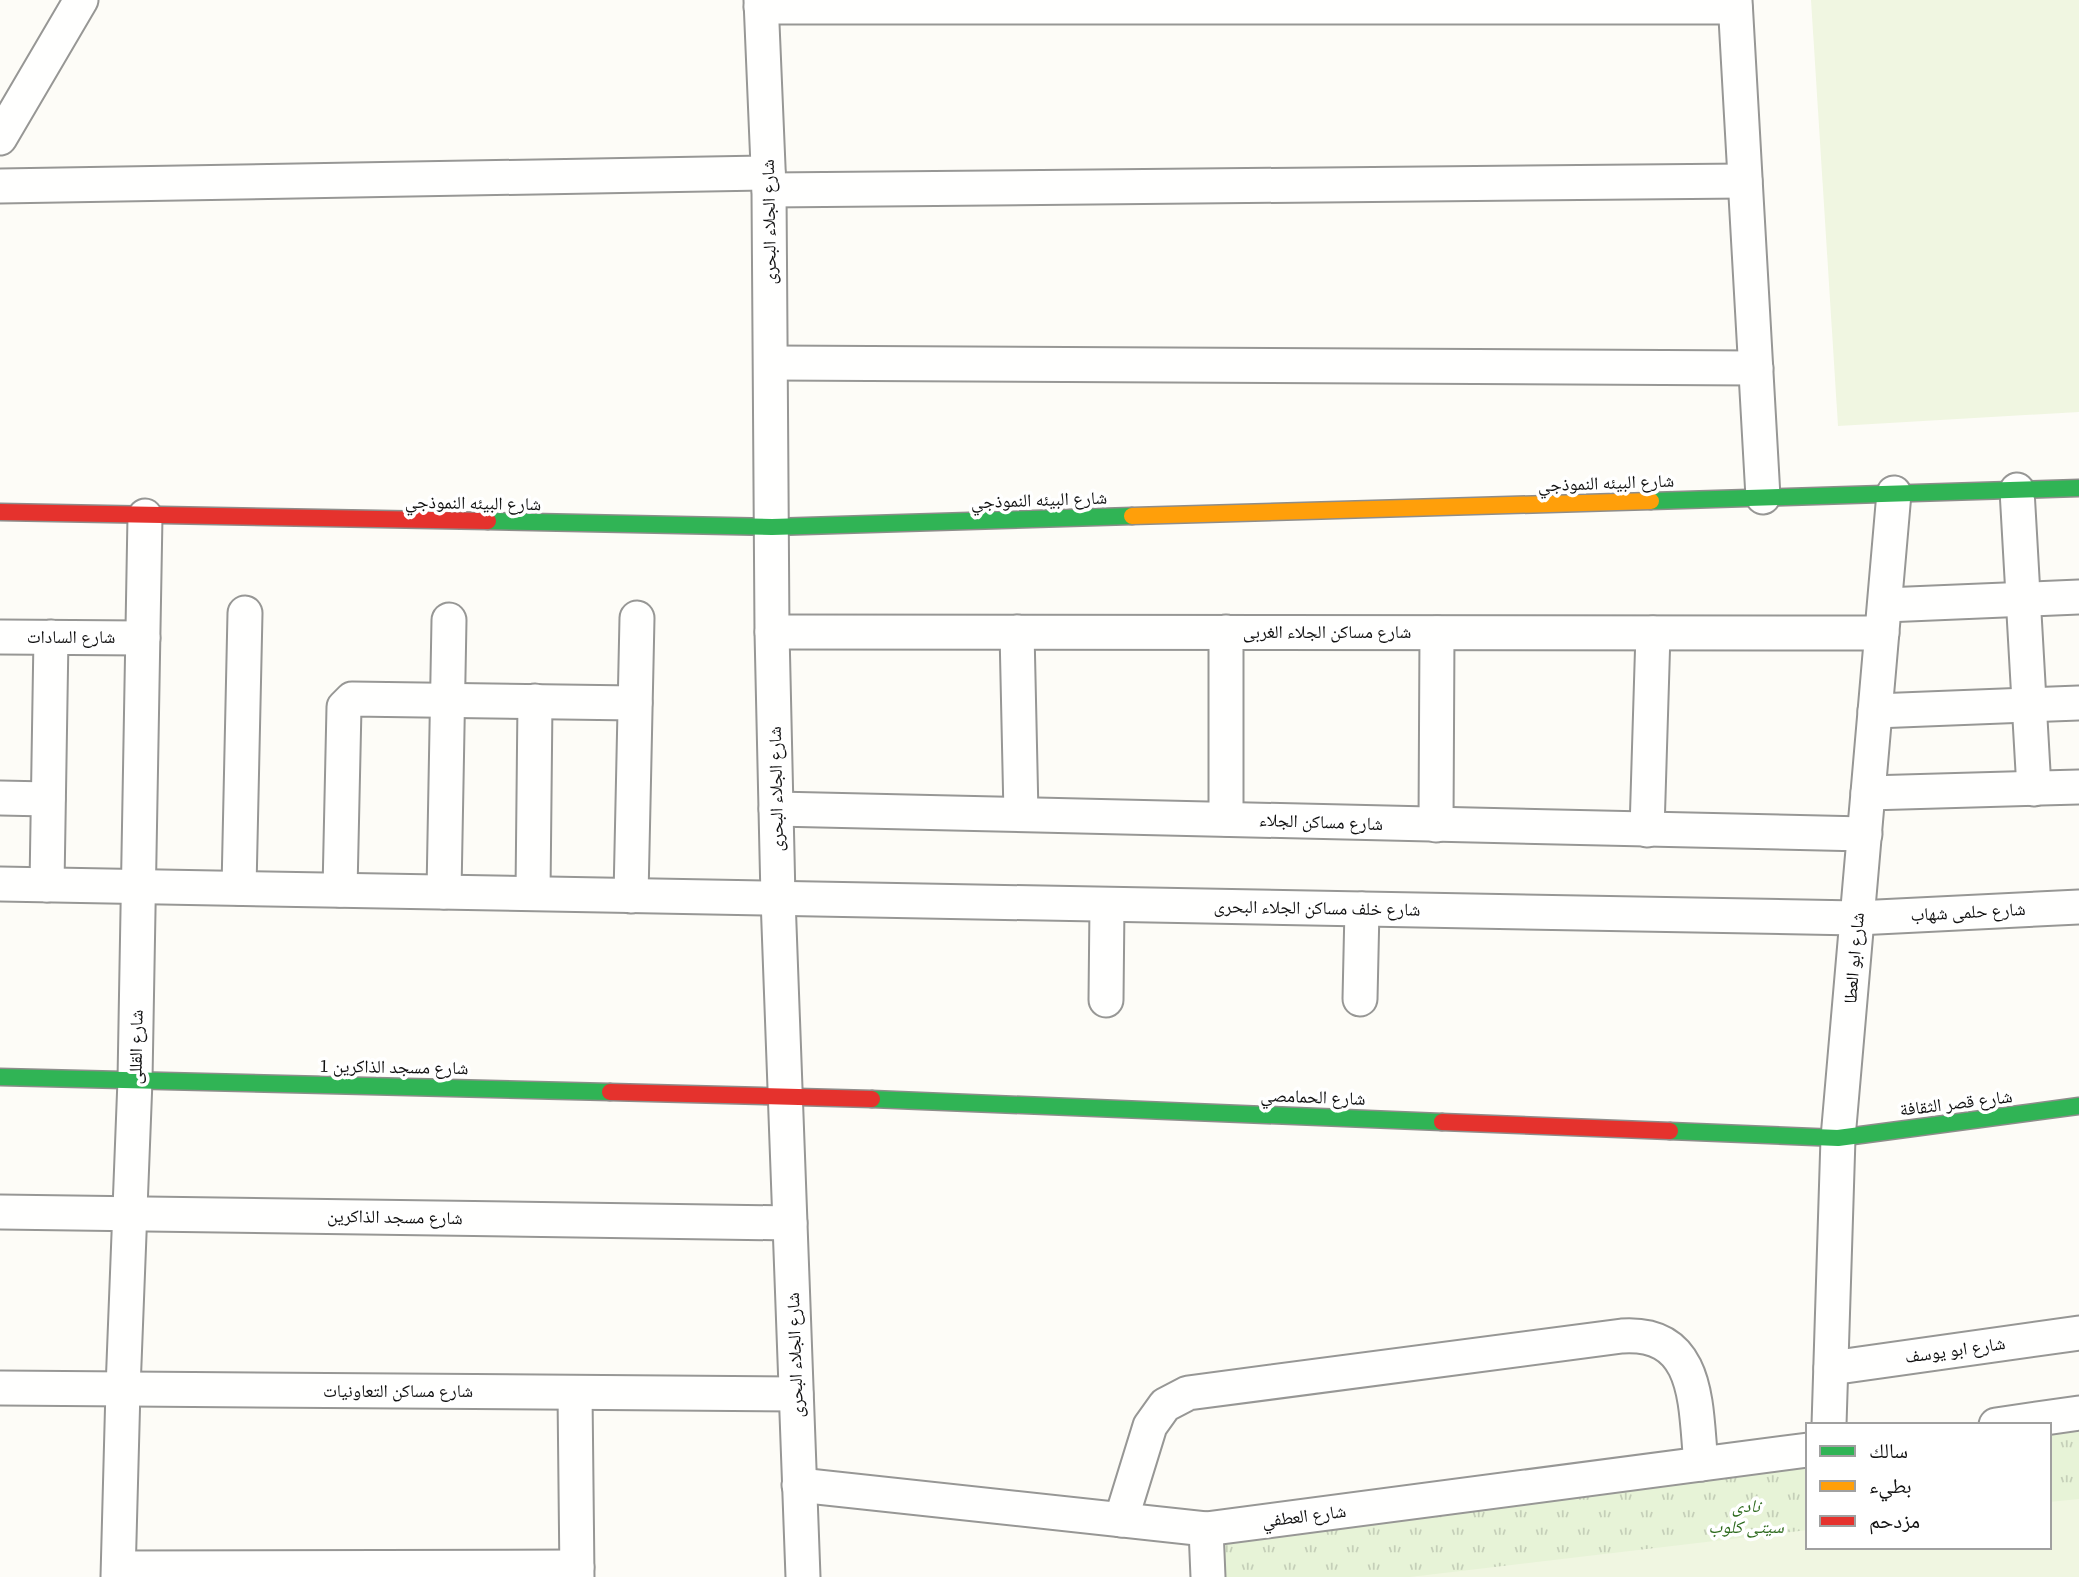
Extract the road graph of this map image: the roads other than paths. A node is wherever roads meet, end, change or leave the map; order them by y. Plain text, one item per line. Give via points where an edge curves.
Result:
1 (81, 0) edge
2 (761, 4) edge
3 (1735, 4) edge
4 (13, 94) edge
5 (0, 138) edge
6 (1745, 181) junction
7 (768, 182) junction
8 (0, 186) edge
9 (772, 362) junction
10 (1756, 368) junction
11 (2079, 488) edge
12 (2017, 490) junction
13 (1894, 493) junction
14 (1763, 497) junction
15 (0, 512) edge
16 (145, 516) junction
17 (772, 527) junction
18 (2079, 597) edge
19 (2023, 600) junction
20 (245, 613) dead end
21 (638, 618) dead end
22 (1884, 619) junction
23 (449, 620) dead end
24 (772, 632) junction
25 (1017, 632) junction
26 (1226, 632) junction
27 (1437, 632) junction
28 (1653, 633) junction
29 (0, 637) edge
30 (51, 637) junction
31 (143, 638) junction
32 (447, 699) junction
33 (536, 701) junction
34 (635, 703) junction
35 (2079, 703) edge
36 (2029, 705) junction
37 (1875, 711) junction
38 (2079, 787) edge
39 (2034, 789) junction
40 (1868, 793) junction
41 (0, 798) edge
42 (48, 799) junction
43 (776, 809) junction
44 (1021, 814) junction
45 (1226, 819) junction
46 (1436, 825) junction
47 (1647, 830) junction
48 (1865, 834) junction
49 (0, 884) edge
50 (47, 885) junction
51 (139, 886) junction
52 (239, 888) junction
53 (340, 890) junction
54 (444, 892) junction
55 (533, 893) junction
56 (631, 896) junction
57 (778, 898) junction
58 (1107, 905) junction
59 (2079, 907) edge
60 (1362, 909) junction
61 (1857, 918) junction
62 (1360, 999) dead end
63 (1106, 1000) dead end
64 (0, 1077) edge
65 (135, 1080) junction
66 (787, 1096) junction
67 (2079, 1106) edge
68 (1838, 1138) junction
69 (0, 1212) edge
70 (130, 1214) junction
71 (790, 1223) junction
72 (2079, 1333) edge
73 (1831, 1368) junction
74 (0, 1388) edge
75 (123, 1389) junction
76 (575, 1393) junction
77 (796, 1394) junction
78 (2079, 1413) edge
79 (1829, 1423) edge
80 (2010, 1423) edge
81 (1806, 1450) edge
82 (1701, 1464) junction
83 (799, 1485) junction
84 (1121, 1520) junction
85 (1206, 1528) junction
86 (119, 1572) edge
87 (577, 1572) edge
88 (803, 1577) edge
89 (1208, 1577) edge

1 - 4 street
2 - 3 street
2 - 7 street, شارع الجلاء البحرى
3 - 6 street
4 - 5 street
6 - 7 street
6 - 10 street
7 - 8 street
7 - 9 street, شارع الجلاء البحرى
9 - 10 street
9 - 17 street, شارع الجلاء البحرى
10 - 14 street
11 - 12 street, شارع البيئه النموذجي
12 - 13 street, شارع البيئه النموذجي
12 - 19 street
13 - 14 street, شارع البيئه النموذجي
13 - 22 street, شارع ابو العطا
14 - 17 street, شارع البيئه النموذجي
15 - 16 street, شارع البيئه النموذجي
16 - 17 street, شارع البيئه النموذجي
16 - 31 street, شارع القللى
17 - 24 street, شارع الجلاء البحرى
18 - 19 street, شارع مساكن الجلاء الغربى
19 - 22 street, شارع مساكن الجلاء الغربى
19 - 36 street
20 - 52 street
21 - 34 street
22 - 28 street, شارع مساكن الجلاء الغربى
22 - 37 street, شارع ابو العطا
23 - 32 street
24 - 25 street, شارع مساكن الجلاء الغربى
24 - 43 street, شارع الجلاء البحرى
25 - 26 street, شارع مساكن الجلاء الغربى
25 - 44 street
26 - 27 street, شارع مساكن الجلاء الغربى
26 - 45 street
27 - 28 street, شارع مساكن الجلاء الغربى
27 - 46 street
28 - 47 street
29 - 30 street, شارع السادات
30 - 31 street, شارع السادات
30 - 42 street
31 - 51 street, شارع القللى
32 - 33 street
32 - 53 street via 358,697 344,707
32 - 54 street
33 - 34 street
33 - 55 street
34 - 56 street
35 - 36 street
36 - 37 street
36 - 39 street
37 - 40 street, شارع ابو العطا
38 - 39 street
39 - 40 street
40 - 48 street, شارع ابو العطا
41 - 42 street
42 - 50 street
43 - 44 street, شارع مساكن الجلاء
43 - 57 street, شارع الجلاء البحرى
44 - 45 street, شارع مساكن الجلاء
45 - 46 street, شارع مساكن الجلاء
46 - 47 street, شارع مساكن الجلاء
47 - 48 street, شارع مساكن الجلاء
48 - 61 street, شارع ابو العطا
49 - 50 street, شارع خلف مساكن الجلاء البحرى
50 - 51 street, شارع خلف مساكن الجلاء البحرى
51 - 52 street, شارع خلف مساكن الجلاء البحرى
51 - 65 street, شارع القللى
52 - 53 street, شارع خلف مساكن الجلاء البحرى
53 - 54 street, شارع خلف مساكن الجلاء البحرى
54 - 55 street, شارع خلف مساكن الجلاء البحرى
55 - 56 street, شارع خلف مساكن الجلاء البحرى
56 - 57 street, شارع خلف مساكن الجلاء البحرى
57 - 58 street, شارع خلف مساكن الجلاء البحرى
57 - 66 street, شارع الجلاء البحرى
58 - 60 street, شارع خلف مساكن الجلاء البحرى
58 - 63 street
59 - 61 street, شارع حلمى شهاب
60 - 61 street, شارع خلف مساكن الجلاء البحرى
60 - 62 street
61 - 68 street, شارع ابو العطا
64 - 65 street, شارع مسجد الذاكرين 1
65 - 66 street, شارع مسجد الذاكرين 1
65 - 70 street, شارع القللى
66 - 68 street, شارع الحمامصي
66 - 71 street, شارع الجلاء البحرى
67 - 68 street, شارع قصر الثقافة
68 - 73 street, شارع ابو العطا
69 - 70 street, شارع مسجد الذاكرين
70 - 71 street, شارع مسجد الذاكرين
70 - 75 street, شارع القللى
71 - 77 street, شارع الجلاء البحرى
72 - 73 street, شارع ابو يوسف
73 - 79 street, شارع ابو العطا
74 - 75 street, شارع مساكن التعاونيات
75 - 76 street, شارع مساكن التعاونيات
75 - 86 street, شارع القللى
76 - 77 street, شارع مساكن التعاونيات
76 - 87 street
77 - 83 street, شارع الجلاء البحرى
78 - 80 street
81 - 82 street, شارع العطفي
82 - 84 street via 1692,1381 1685,1364 1657,1340 1622,1336 1188,1393 1165,1405 1150,1426
82 - 85 street, شارع العطفي
83 - 84 street, شارع العطفي
83 - 88 street, شارع الجلاء البحرى
84 - 85 street, شارع العطفي
85 - 89 street
86 - 87 street

